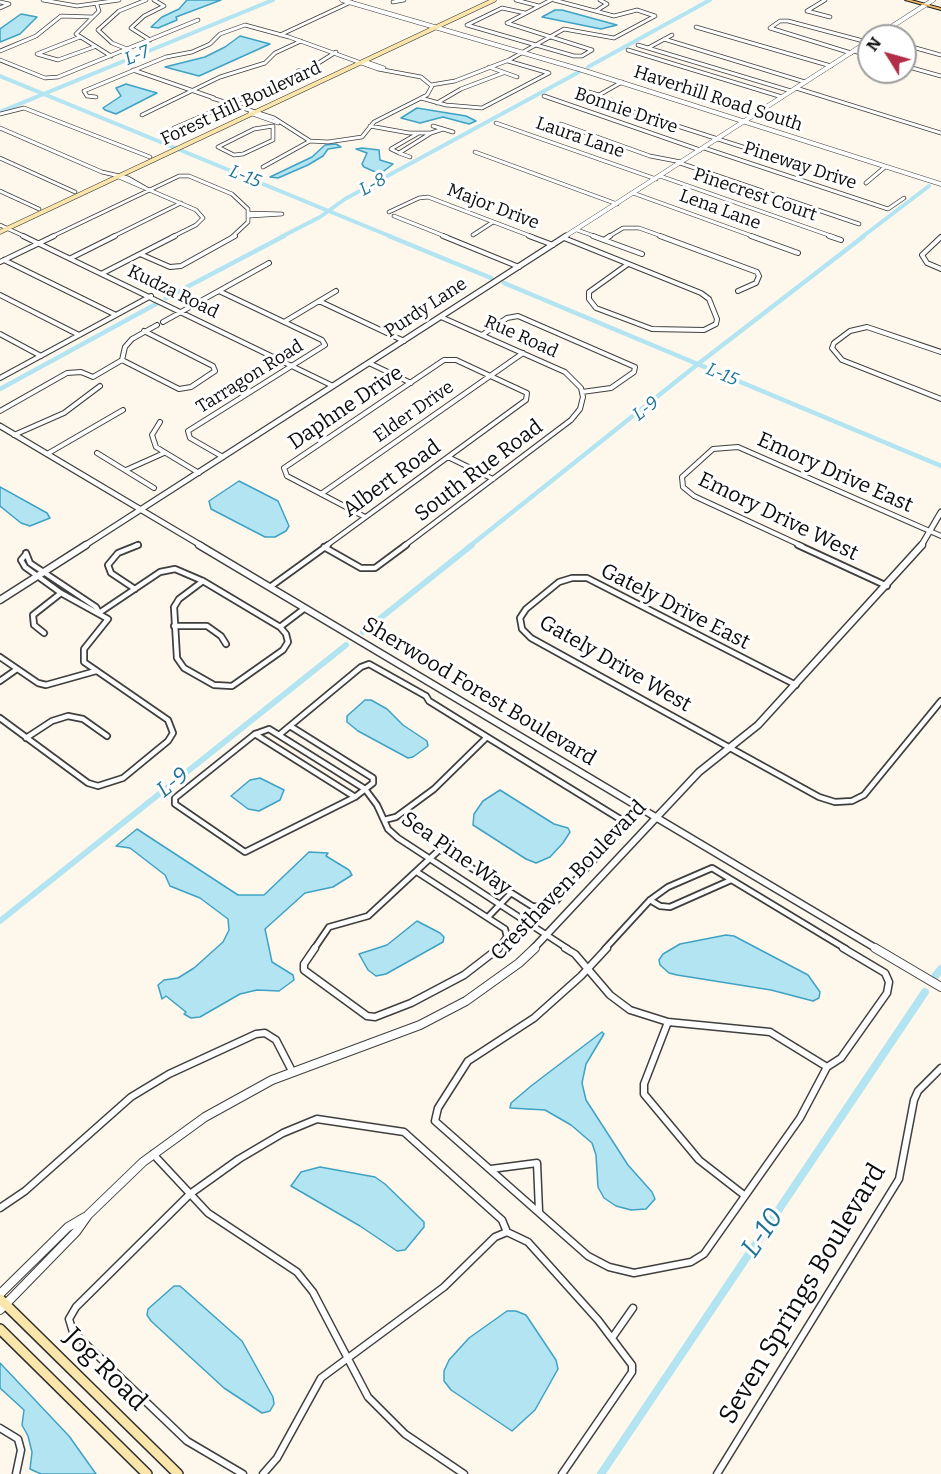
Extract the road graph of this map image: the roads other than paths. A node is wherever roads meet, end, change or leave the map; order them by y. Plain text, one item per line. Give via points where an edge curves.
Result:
1 (43, 0) edge
2 (119, 0) edge
3 (146, 0) edge
4 (154, 0) edge
5 (334, 0) edge
6 (342, 0) edge
7 (404, 0) edge
8 (484, 0) edge
9 (493, 0) edge
10 (516, 0) edge
11 (553, 0) edge
12 (600, 0) edge
13 (825, 0) edge
14 (908, 0) edge
15 (917, 0) edge
16 (0, 2) edge
17 (350, 2) edge
18 (393, 2) dead end
19 (929, 3) edge
20 (97, 5) junction
21 (538, 6) junction
22 (941, 7) edge
23 (0, 8) edge
24 (596, 11) junction
25 (525, 13) junction
26 (0, 14) edge
27 (93, 17) junction
28 (830, 17) dead end
29 (198, 20) dead end
30 (897, 24) edge
31 (433, 27) junction
32 (696, 27) dead end
33 (280, 35) junction
34 (672, 35) dead end
35 (551, 36) junction
36 (80, 37) junction
37 (664, 39) junction
38 (857, 39) edge
39 (150, 40) junction
40 (301, 41) junction
41 (696, 42) dead end
42 (638, 45) dead end
43 (535, 46) junction
44 (688, 46) junction
45 (94, 47) junction
46 (647, 48) junction
47 (917, 48) edge
48 (720, 49) dead end
49 (857, 49) edge
50 (127, 50) junction
51 (628, 50) dead end
52 (0, 51) edge
53 (852, 52) junction
54 (335, 53) junction
55 (523, 53) junction
56 (712, 53) junction
57 (857, 53) edge
58 (941, 55) edge
59 (111, 56) junction
60 (745, 56) dead end
61 (0, 60) edge
62 (359, 61) junction
63 (508, 61) junction
64 (738, 61) junction
65 (770, 64) dead end
66 (831, 66) junction
67 (489, 68) junction
68 (763, 68) junction
69 (917, 69) edge
70 (133, 70) junction
71 (298, 70) dead end
72 (796, 72) dead end
73 (503, 73) junction
74 (789, 76) junction
75 (941, 76) edge
76 (517, 77) dead end
77 (622, 82) junction
78 (806, 82) junction
79 (271, 83) dead end
80 (431, 85) junction
81 (796, 88) junction
82 (193, 90) junction
83 (585, 91) dead end
84 (791, 92) junction
85 (544, 96) dead end
86 (96, 97) dead end
87 (782, 97) junction
88 (421, 98) junction
89 (611, 100) dead end
90 (227, 102) junction
91 (437, 103) junction
92 (252, 112) junction
93 (0, 114) edge
94 (142, 115) dead end
95 (744, 122) junction
96 (496, 123) dead end
97 (561, 124) dead end
98 (370, 126) junction
99 (433, 126) dead end
100 (0, 128) edge
101 (174, 128) dead end
102 (444, 129) junction
103 (453, 132) dead end
104 (431, 133) junction
105 (941, 133) edge
106 (417, 134) junction
107 (273, 139) joint
108 (717, 139) junction
109 (310, 141) junction
110 (702, 149) junction
111 (475, 152) dead end
112 (399, 153) junction
113 (150, 157) junction
114 (410, 157) dead end
115 (0, 158) edge
116 (681, 163) junction
117 (263, 167) dead end
118 (805, 167) dead end
119 (885, 167) junction
120 (111, 175) junction
121 (119, 177) junction
122 (658, 177) junction
123 (866, 183) dead end
124 (941, 184) edge
125 (0, 190) edge
126 (149, 190) junction
127 (75, 192) junction
128 (633, 194) junction
129 (904, 198) dead end
130 (181, 203) junction
131 (617, 204) junction
132 (39, 209) junction
133 (389, 212) dead end
134 (250, 215) junction
135 (394, 216) dead end
136 (493, 222) junction
137 (859, 224) dead end
138 (3, 227) edge
139 (577, 230) junction
140 (0, 232) edge
141 (472, 235) dead end
142 (941, 237) edge
143 (564, 238) junction
144 (604, 240) junction
145 (841, 240) dead end
146 (40, 243) junction
147 (553, 245) junction
148 (798, 253) dead end
149 (140, 254) junction
150 (642, 254) dead end
151 (71, 258) junction
152 (2, 261) edge
153 (269, 263) dead end
154 (628, 264) junction
155 (519, 267) junction
156 (941, 269) edge
157 (103, 273) junction
158 (219, 291) junction
159 (336, 291) dead end
160 (738, 291) dead end
161 (0, 295) edge
162 (151, 296) junction
163 (319, 301) junction
164 (182, 312) junction
165 (116, 315) junction
166 (441, 317) junction
167 (163, 322) dead end
168 (284, 322) junction
169 (157, 326) dead end
170 (144, 331) junction
171 (0, 334) edge
172 (79, 335) junction
173 (482, 335) junction
174 (404, 341) junction
175 (941, 351) edge
176 (523, 353) junction
177 (40, 356) junction
178 (122, 360) junction
179 (369, 363) junction
180 (292, 366) junction
181 (490, 376) junction
182 (0, 377) edge
183 (411, 383) junction
184 (100, 386) dead end
185 (333, 386) junction
186 (582, 392) junction
187 (941, 399) edge
188 (123, 410) dead end
189 (0, 411) edge
190 (160, 422) dead end
191 (0, 426) edge
192 (15, 435) junction
193 (97, 453) dead end
194 (164, 453) junction
195 (47, 454) junction
196 (223, 457) junction
197 (448, 457) junction
198 (696, 463) joint
199 (126, 470) junction
200 (199, 473) junction
201 (493, 479) junction
202 (154, 488) dead end
203 (321, 494) junction
204 (141, 510) junction
205 (941, 512) edge
206 (365, 517) junction
207 (930, 531) junction
208 (941, 536) edge
209 (138, 545) dead end
210 (324, 547) junction
211 (26, 553) dead end
212 (40, 574) junction
213 (203, 581) junction
214 (887, 586) junction
215 (270, 587) junction
216 (135, 589) junction
217 (61, 593) junction
218 (542, 596) joint
219 (0, 600) edge
220 (305, 608) junction
221 (99, 613) junction
222 (174, 626) junction
223 (280, 627) junction
224 (44, 633) dead end
225 (226, 644) dead end
226 (0, 657) edge
227 (17, 669) junction
228 (96, 671) junction
229 (0, 681) edge
230 (796, 685) junction
231 (941, 701) edge
232 (0, 718) edge
233 (290, 726) junction
234 (255, 734) junction
235 (279, 735) junction
236 (107, 736) dead end
237 (487, 737) junction
238 (26, 738) junction
239 (729, 747) junction
240 (365, 789) junction
241 (355, 798) junction
242 (657, 818) junction
243 (384, 820) junction
244 (429, 859) junction
245 (417, 872) junction
246 (731, 880) junction
247 (511, 893) junction
248 (650, 900) junction
249 (500, 905) junction
250 (488, 917) junction
251 (547, 936) junction
252 (589, 967) junction
253 (941, 987) edge
254 (668, 1022) junction
255 (827, 1066) junction
256 (941, 1068) edge
257 (292, 1071) junction
258 (153, 1154) junction
259 (491, 1169) junction
260 (190, 1194) junction
261 (744, 1195) junction
262 (0, 1208) edge
263 (539, 1211) junction
264 (88, 1215) junction
265 (507, 1232) junction
266 (0, 1294) edge
267 (2, 1305) edge
268 (633, 1308) dead end
269 (0, 1329) edge
270 (612, 1338) junction
271 (346, 1359) junction
272 (0, 1428) edge
273 (16, 1474) edge
274 (147, 1474) edge
275 (178, 1474) edge
276 (243, 1474) edge
277 (263, 1474) edge
278 (464, 1474) edge
279 (562, 1474) edge
280 (717, 1474) edge

1 - 20 street
2 - 20 street
3 - 50 street via 122,9 98,31
4 - 39 street via 164,6 131,28
5 - 17 street, Haverhill Road South
6 - 17 street, Haverhill Road South
7 - 18 street
8 - 31 main road, Forest Hill Boulevard
9 - 31 main road, Forest Hill Boulevard
10 - 21 street
11 - 21 street
11 - 24 street
12 - 24 street via 607,4
13 - 28 street via 807,11
14 - 19 main road
15 - 19 main road
16 - 23 street via 9,4
17 - 31 street, Haverhill Road South
17 - 33 street
19 - 22 main road
19 - 30 street
20 - 27 street via 99,10
21 - 25 street
23 - 26 street
24 - 35 street via 618,16 639,10 655,16 614,38 568,28
25 - 35 street via 507,23
25 - 43 street via 500,8 467,25
27 - 36 street via 77,32
27 - 52 street via 59,17 36,36
29 - 39 street
31 - 55 street, Haverhill Road South
31 - 62 main road, Forest Hill Boulevard
32 - 66 street
33 - 40 street
33 - 70 street via 237,26 192,52
34 - 37 street
35 - 43 street
35 - 43 street via 592,50 574,56
36 - 45 street
36 - 45 street via 37,54 58,60
37 - 44 street
37 - 46 street
38 - 53 street via 786,20 770,29
39 - 50 street
40 - 54 street
40 - 82 street via 275,53 265,63
41 - 44 street
42 - 46 street
43 - 55 street
44 - 56 street
45 - 59 street
46 - 84 street
47 - 58 street
48 - 56 street
49 - 53 street, Purdy Lane
50 - 59 street
51 - 87 street
53 - 57 street
53 - 66 street, Purdy Lane
54 - 62 street
54 - 71 street via 309,69
55 - 63 street
55 - 77 street, Haverhill Road South
56 - 64 street
59 - 61 street via 49,78
60 - 64 street
62 - 80 street via 421,77
62 - 92 main road, Forest Hill Boulevard
63 - 67 street
63 - 91 street via 549,73 482,108
64 - 68 street
65 - 68 street
66 - 78 street, Purdy Lane
67 - 73 street
67 - 80 street
68 - 74 street
69 - 75 street
70 - 82 street
70 - 86 street via 84,91 87,96
72 - 74 street
73 - 76 street
73 - 91 street
74 - 78 street
77 - 83 street via 599,95
77 - 95 street, Haverhill Road South
78 - 81 street, Purdy Lane
79 - 90 street via 266,89
80 - 88 street via 430,93
81 - 84 street, Purdy Lane
81 - 105 street
82 - 90 street
82 - 94 street
84 - 87 street, Purdy Lane
85 - 110 street, Bonnie Drive
87 - 95 street, Purdy Lane
88 - 91 street
88 - 98 street
89 - 108 street via 606,103
90 - 92 street
90 - 101 street
92 - 109 street
92 - 113 main road, Forest Hill Boulevard
92 - 121 main road, Forest Hill Boulevard
93 - 113 street via 21,107
95 - 108 street, Purdy Lane
95 - 119 street, Haverhill Road South
96 - 122 street, Laura Lane
97 - 116 street
98 - 106 street
98 - 109 street via 362,137 352,140
99 - 102 street
100 - 120 street
102 - 103 street
102 - 104 street
104 - 106 street
104 - 112 street
106 - 112 street via 391,149
107 - 107 street via 273,126 256,128 218,147 240,155
108 - 110 street, Purdy Lane
108 - 118 street
109 - 117 street
110 - 116 street, Purdy Lane
110 - 129 street, Pineway Drive via 888,209
111 - 131 street
112 - 114 street
113 - 120 main road, Forest Hill Boulevard
115 - 127 street
116 - 122 street, Purdy Lane
116 - 137 street
119 - 123 street
119 - 124 street, Haverhill Road South
120 - 121 street
120 - 127 main road, Forest Hill Boulevard
121 - 126 street
121 - 138 main road, Forest Hill Boulevard
122 - 128 street, Purdy Lane
122 - 145 street, Pinecrest Court
125 - 132 street
126 - 130 street
126 - 134 street via 176,177 189,176 235,196 246,205
126 - 146 street
127 - 132 main road, Forest Hill Boulevard
128 - 131 street, Purdy Lane
128 - 148 street, Lena Lane
130 - 149 street via 201,213 201,222
130 - 151 street
131 - 139 street, Purdy Lane
132 - 138 main road, Forest Hill Boulevard
133 - 136 street, Major Drive via 428,197
134 - 134 street via 282,214
134 - 149 street via 246,226 233,238 181,266 167,266
135 - 155 street
136 - 141 street
136 - 147 street, Major Drive
138 - 140 main road, Forest Hill Boulevard
138 - 146 street, Kudza Road
139 - 143 street, Purdy Lane
139 - 144 street
142 - 156 street via 923,252 922,258
143 - 147 street, Purdy Lane
143 - 154 street
144 - 150 street
144 - 160 street via 623,228 639,228 757,272 756,283
146 - 151 street, Kudza Road
146 - 152 street
147 - 155 street, Purdy Lane
149 - 157 street
151 - 157 street, Kudza Road
152 - 165 street
153 - 158 street
154 - 154 street via 704,295 709,299 716,324 705,330 652,329 596,308 589,292
155 - 166 street, Purdy Lane
157 - 162 street, Kudza Road
158 - 164 street
158 - 168 street, Tarragon Road
159 - 163 street
161 - 172 street
162 - 164 street, Kudza Road
162 - 165 street
163 - 168 street
163 - 174 street
164 - 167 street
164 - 180 street, Kudza Road
165 - 172 street
166 - 173 street, Rue Road
166 - 174 street, Purdy Lane
168 - 180 street, Tarragon Road via 324,343
169 - 170 street
170 - 178 street via 127,344
170 - 178 street via 215,369 212,375 185,389 176,388
171 - 177 street
172 - 177 street
173 - 176 street, Rue Road
173 - 186 street via 512,316 521,317 635,367 634,372 611,388
174 - 179 street, Purdy Lane
175 - 187 street via 873,327 856,328 831,348 839,359
176 - 181 street, Elder Drive
176 - 186 street, Rue Road via 564,372
177 - 182 street
178 - 189 street via 93,377 81,372 67,374
179 - 183 street
179 - 185 street, Purdy Lane
180 - 185 street, Kudza Road
180 - 196 street, Tarragon Road via 188,431 190,438
181 - 183 street, Daphne Drive via 456,360 447,360
181 - 197 street, Albert Road via 528,394 526,400
181 - 203 street, Elder Drive
183 - 203 street, Daphne Drive via 284,468 287,476
184 - 192 street via 64,413
185 - 196 street, Purdy Lane
186 - 201 street, South Rue Road via 582,406 574,417
188 - 195 street
190 - 194 street via 152,438
191 - 192 street, Sherwood Forest Boulevard
192 - 195 street, Sherwood Forest Boulevard
193 - 199 street
194 - 199 street
194 - 200 street
195 - 204 street, Sherwood Forest Boulevard
196 - 200 street, Purdy Lane
197 - 201 street
197 - 206 street, Albert Road
198 - 207 street, Emory Drive East via 716,448 741,448
198 - 214 street, Emory Drive West via 681,479 688,493
199 - 202 street
200 - 204 street, Purdy Lane
201 - 210 street, South Rue Road via 375,568 361,568
203 - 206 street, Daphne Drive
204 - 212 street, Purdy Lane
204 - 215 street, Sherwood Forest Boulevard
205 - 207 street, Cresthaven Boulevard
206 - 210 street, Albert Road
207 - 208 street, Emory Drive East
207 - 214 street, Cresthaven Boulevard via 917,553
209 - 216 street via 118,553 108,565 111,573
210 - 215 street, Albert Road
211 - 212 street via 22,564
212 - 217 street
212 - 219 street, Purdy Lane
212 - 221 street via 96,607
213 - 216 street via 185,571 171,569
213 - 222 street via 175,604
213 - 223 street
214 - 230 street, Cresthaven Boulevard
215 - 220 street, Sherwood Forest Boulevard
216 - 221 street
217 - 221 street via 90,612
217 - 224 street via 33,615 34,625
218 - 230 street, Gately Drive East via 562,580 590,579
218 - 239 street, Gately Drive West via 521,616 521,627 528,636
220 - 223 street
220 - 242 street, Sherwood Forest Boulevard
221 - 228 street via 108,619 82,654 86,664
222 - 223 street via 180,663 210,684 225,687 240,683 283,650 288,640
222 - 225 street via 207,626
226 - 227 street
227 - 228 street via 46,685
227 - 229 street
228 - 238 street via 170,722 173,733 168,741 123,778 98,786 88,783
230 - 239 street, Cresthaven Boulevard via 758,725
231 - 239 street via 864,795 848,802 831,801
232 - 238 street
233 - 235 street
233 - 237 street via 369,664
233 - 240 street via 373,778 374,783
234 - 235 street, Sea Pine Way via 269,729
234 - 241 street
234 - 241 street via 175,798 175,804 245,852
235 - 240 street, Sea Pine Way
236 - 238 street via 83,719 68,716 52,720
237 - 243 street via 434,789 396,817
237 - 247 street via 620,819 622,824 622,830 554,903 545,908 532,906
239 - 242 street, Cresthaven Boulevard via 699,772
240 - 241 street
240 - 243 street, Sea Pine Way
242 - 251 street, Cresthaven Boulevard
242 - 253 street, Sherwood Forest Boulevard
243 - 244 street, Sea Pine Way via 398,838
244 - 245 street
244 - 247 street via 443,850
244 - 249 street, Sea Pine Way
245 - 250 street
245 - 250 street via 368,916 328,927 304,970 367,1016 375,1017 464,975 497,950 507,937 505,929
246 - 248 street via 670,907
246 - 248 street via 712,868 668,886
246 - 255 street via 885,974 889,982 886,993 841,1058
247 - 249 street
248 - 252 street
249 - 250 street
249 - 251 street, Sea Pine Way
251 - 252 street, Sea Pine Way
251 - 257 street, Cresthaven Boulevard via 497,980 443,1013
252 - 254 street, Sea Pine Way via 610,995 630,1010
252 - 259 street via 534,1018 468,1061 438,1108 435,1121
254 - 255 street, Sea Pine Way via 770,1032
254 - 261 street via 644,1084 645,1094 699,1160
255 - 261 street via 800,1118
256 - 280 street, Seven Springs Boulevard via 914,1100 898,1179
257 - 258 street, Cresthaven Boulevard via 223,1105
257 - 262 street via 276,1040 265,1033 180,1069 131,1097 25,1191
258 - 260 street
258 - 264 street, Cresthaven Boulevard
259 - 263 street
259 - 263 street via 537,1163
260 - 265 street via 283,1133 317,1119 404,1132 502,1220
260 - 271 street via 223,1225 306,1281
260 - 276 street via 76,1307 69,1319 73,1332 187,1441
261 - 263 street via 704,1254 691,1262 634,1274 588,1256
264 - 266 street, Cresthaven Boulevard via 68,1227
264 - 267 street, Cresthaven Boulevard via 76,1232
265 - 270 street via 528,1242
265 - 271 street via 495,1237 444,1287
267 - 275 main road, Jog Road
268 - 270 street
269 - 274 main road, Jog Road
270 - 279 street via 632,1365 632,1372
271 - 277 street via 321,1378 277,1458
271 - 278 street via 369,1397 393,1424
272 - 273 street via 18,1439 21,1450

